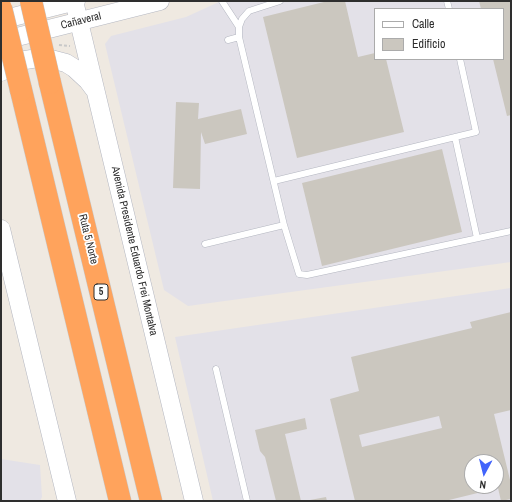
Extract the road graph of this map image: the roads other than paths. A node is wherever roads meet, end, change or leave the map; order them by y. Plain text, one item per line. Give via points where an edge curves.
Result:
1 (30, 1) edge
2 (75, 1) edge
3 (160, 1) edge
4 (222, 1) edge
5 (280, 1) edge
6 (1, 8) edge
7 (1, 20) edge
8 (79, 21) junction
9 (239, 27) junction
10 (239, 37) junction
11 (228, 40) dead end
12 (1, 41) edge
13 (460, 60) edge
14 (1, 72) edge
15 (98, 97) junction
16 (455, 137) junction
17 (274, 181) junction
18 (284, 225) junction
19 (1, 229) edge
20 (511, 231) edge
21 (477, 238) junction
22 (205, 244) dead end
23 (216, 369) dead end
24 (66, 500) edge
25 (120, 501) edge
26 (151, 501) edge
27 (194, 501) edge
28 (247, 501) edge

1 - 26 highway, Ruta 5 Norte / 5, bridge
2 - 7 main road, Cañaveral
2 - 8 main road, Avenida Presidente Eduardo Frei Montalva
3 - 8 main road, Cañaveral
4 - 9 lane
5 - 9 lane via 249,11
6 - 25 highway, bridge
8 - 12 main road, Cañaveral
8 - 15 main road, Avenida Presidente Eduardo Frei Montalva
9 - 10 lane
10 - 11 lane
10 - 17 lane
13 - 16 lane via 476,132
14 - 15 main road via 28,59 56,60 66,63 81,74
15 - 27 main road, Avenida Presidente Eduardo Frei Montalva
16 - 17 lane
16 - 21 lane
17 - 18 lane
18 - 21 lane via 299,274 307,275
18 - 22 lane
19 - 24 main road
20 - 21 lane
23 - 28 lane

